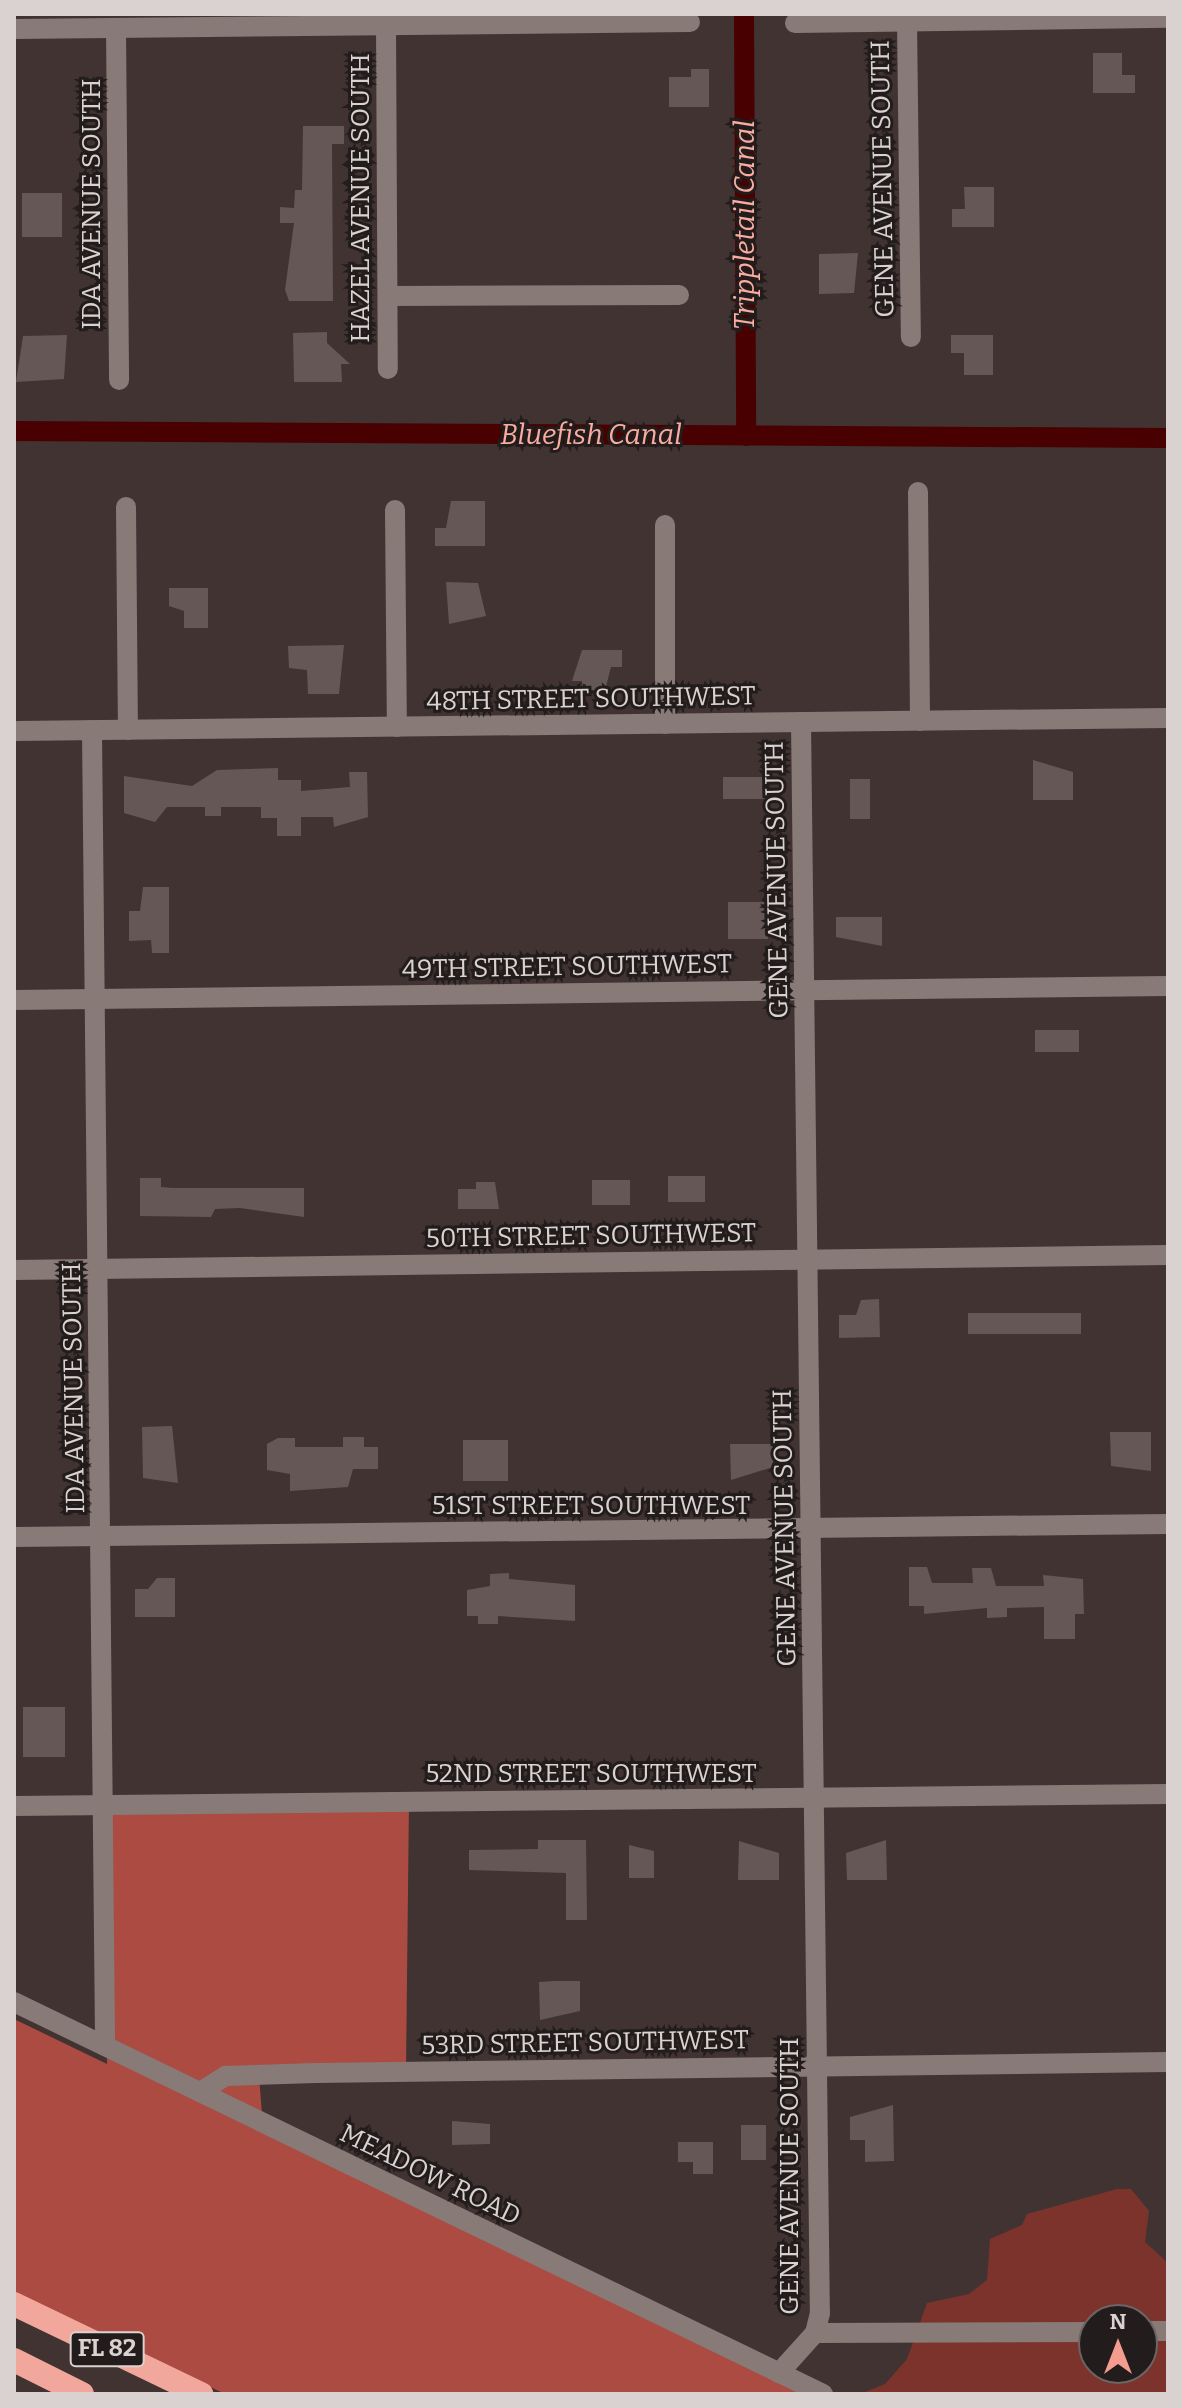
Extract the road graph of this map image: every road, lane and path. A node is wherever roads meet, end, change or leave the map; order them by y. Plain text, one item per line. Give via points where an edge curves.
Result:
1 (1168, 18) edge
2 (35, 21) edge
3 (907, 21) junction
4 (690, 22) dead end
5 (795, 23) dead end
6 (386, 26) junction
7 (116, 28) junction
8 (14, 29) edge
9 (679, 295) dead end
10 (388, 296) junction
11 (911, 337) dead end
12 (388, 369) dead end
13 (119, 380) dead end
14 (918, 492) dead end
15 (126, 507) dead end
16 (395, 510) dead end
17 (665, 525) dead end
18 (1168, 718) edge
19 (920, 721) junction
20 (801, 722) junction
21 (665, 724) junction
22 (397, 727) junction
23 (92, 730) junction
24 (128, 730) junction
25 (14, 731) edge
26 (1168, 986) edge
27 (804, 989) junction
28 (95, 999) junction
29 (14, 1000) edge
30 (1168, 1255) edge
31 (807, 1259) junction
32 (99, 1268) junction
33 (14, 1270) edge
34 (1168, 1524) edge
35 (810, 1530) junction
36 (102, 1536) junction
37 (14, 1537) edge
38 (1168, 1794) edge
39 (814, 1799) junction
40 (104, 1805) junction
41 (14, 1806) edge
42 (14, 2002) edge
43 (105, 2046) junction
44 (1168, 2062) edge
45 (816, 2065) junction
46 (200, 2092) junction
47 (14, 2304) edge
48 (1078, 2332) edge
49 (815, 2333) junction
50 (14, 2360) edge
51 (779, 2373) junction
52 (82, 2394) edge
53 (201, 2394) edge
54 (823, 2394) edge

1 - 3 street
2 - 7 street
2 - 8 street
3 - 5 street
3 - 11 street, GENE AVENUE SOUTH
4 - 6 street
6 - 7 street
6 - 10 street, HAZEL AVENUE SOUTH
7 - 13 street, IDA AVENUE SOUTH
9 - 10 street
10 - 12 street, HAZEL AVENUE SOUTH
14 - 19 street
15 - 24 street
16 - 22 street
17 - 21 street
18 - 19 street, 48TH STREET SOUTHWEST
19 - 20 street, 48TH STREET SOUTHWEST
20 - 21 street, 48TH STREET SOUTHWEST
20 - 27 street, GENE AVENUE SOUTH
21 - 22 street, 48TH STREET SOUTHWEST
22 - 24 street, 48TH STREET SOUTHWEST
23 - 24 street, 48TH STREET SOUTHWEST
23 - 25 street, 48TH STREET SOUTHWEST
23 - 28 street, IDA AVENUE SOUTH
26 - 27 street, 49TH STREET SOUTHWEST
27 - 28 street, 49TH STREET SOUTHWEST
27 - 31 street, GENE AVENUE SOUTH
28 - 29 street, 49TH STREET SOUTHWEST
28 - 32 street, IDA AVENUE SOUTH
30 - 31 street, 50TH STREET SOUTHWEST
31 - 32 street, 50TH STREET SOUTHWEST
31 - 35 street, GENE AVENUE SOUTH
32 - 33 street, 50TH STREET SOUTHWEST
32 - 36 street, IDA AVENUE SOUTH
34 - 35 street, 51ST STREET SOUTHWEST
35 - 36 street, 51ST STREET SOUTHWEST
35 - 39 street, GENE AVENUE SOUTH
36 - 37 street, 51ST STREET SOUTHWEST
36 - 40 street, IDA AVENUE SOUTH
38 - 39 street, 52ND STREET SOUTHWEST
39 - 40 street, 52ND STREET SOUTHWEST
39 - 45 street, GENE AVENUE SOUTH
40 - 41 street, 52ND STREET SOUTHWEST
40 - 43 street, IDA AVENUE SOUTH
42 - 43 street, MEADOW ROAD
43 - 46 street, MEADOW ROAD
44 - 45 street, 53RD STREET SOUTHWEST
45 - 46 street, 53RD STREET SOUTHWEST via 239,2076
45 - 49 street, GENE AVENUE SOUTH
46 - 51 street, MEADOW ROAD
47 - 53 highway, FL 82
48 - 49 street
49 - 51 street
50 - 52 highway, FL 82
51 - 54 street, MEADOW ROAD

